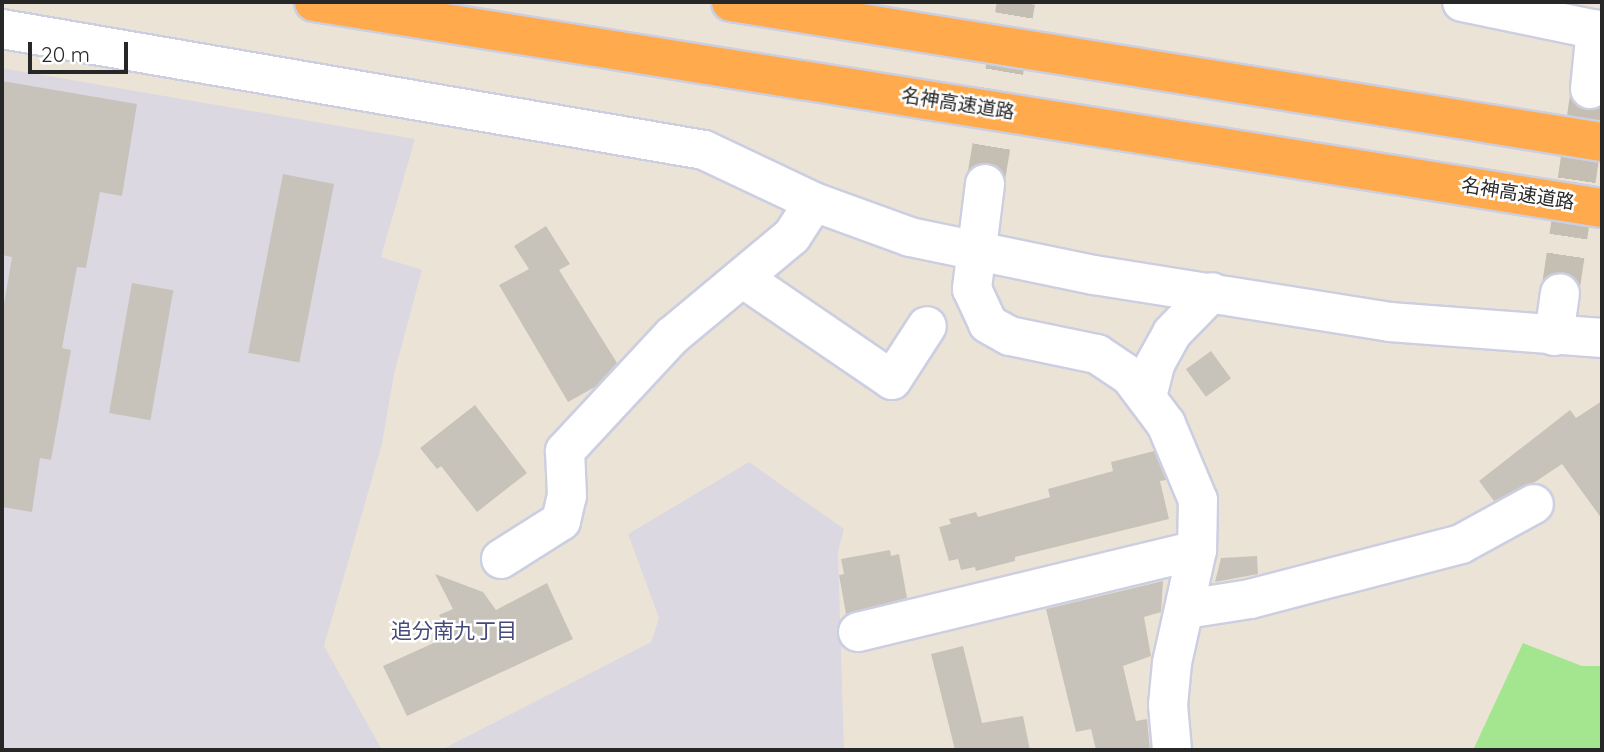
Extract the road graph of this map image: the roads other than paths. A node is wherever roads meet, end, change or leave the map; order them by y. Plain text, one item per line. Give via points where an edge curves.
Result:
1 (314, 2) edge
2 (731, 2) edge
3 (1462, 2) edge
4 (1500, 5) edge
5 (2, 29) edge
6 (1599, 30) edge
7 (1590, 89) tunnel mouth
8 (1602, 142) edge
9 (985, 184) tunnel mouth
10 (814, 202) junction
11 (1602, 208) edge
12 (976, 249) junction
13 (744, 279) junction
14 (1212, 292) junction
15 (1560, 293) tunnel mouth
16 (927, 326) dead end
17 (1554, 336) junction
18 (1602, 338) edge
19 (1147, 397) junction
20 (1534, 504) dead end
21 (1197, 550) junction
22 (501, 558) dead end
23 (1186, 609) junction
24 (858, 632) dead end
25 (1172, 750) edge

1 - 11 highway, 名神高速道路
2 - 8 highway
3 - 4 street
4 - 6 street
5 - 10 street via 704,150
6 - 7 street
9 - 12 street
10 - 12 street via 910,237
10 - 13 street via 792,236
12 - 14 street via 1094,275
12 - 19 street via 972,289 988,324 1010,336 1097,354 1130,376
13 - 16 street via 892,380
13 - 22 street via 672,336 565,451 567,496 561,521
14 - 17 street via 1390,322
14 - 19 street via 1172,333 1155,364
15 - 17 street
17 - 18 street
19 - 21 street via 1182,456 1198,499
20 - 23 street via 1461,544 1250,599
21 - 23 street
21 - 24 street
23 - 25 street via 1172,663 1168,705

